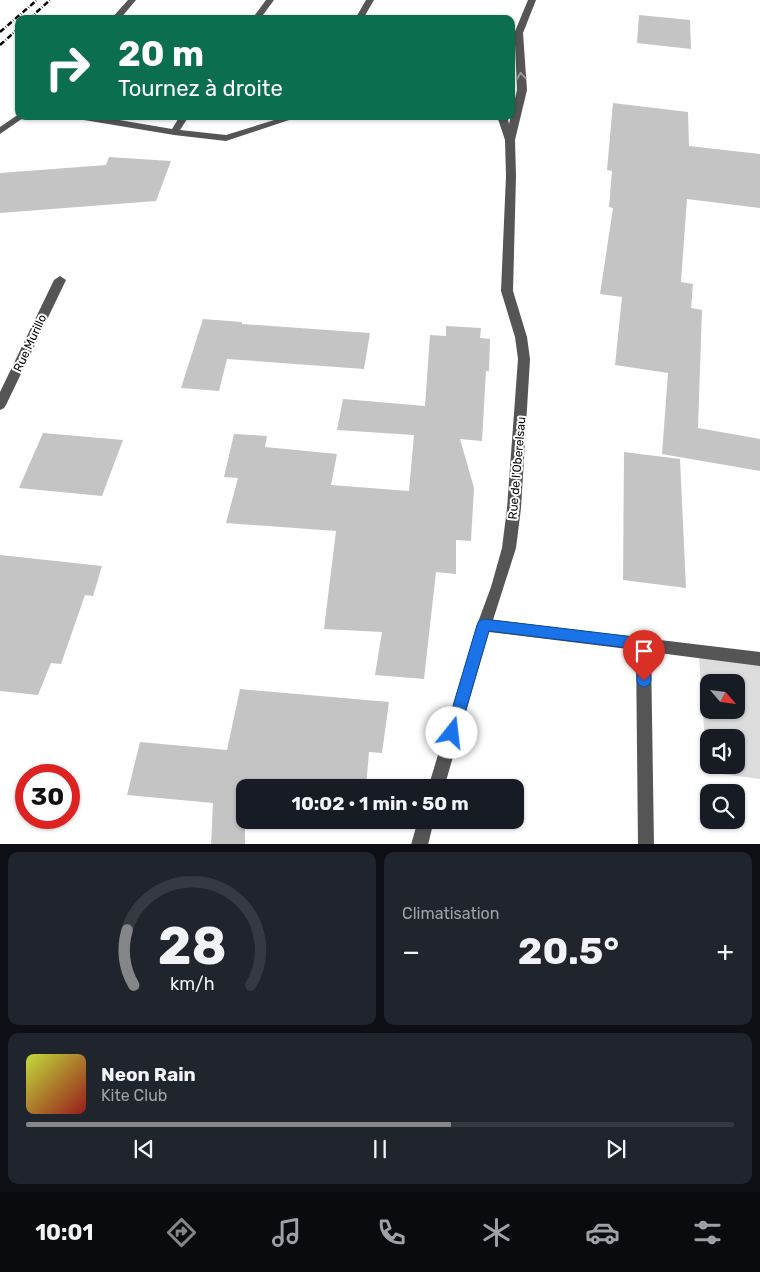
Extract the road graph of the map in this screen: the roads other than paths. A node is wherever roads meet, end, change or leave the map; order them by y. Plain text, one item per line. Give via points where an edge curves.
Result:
1 (132, 0) edge
2 (270, 0) edge
3 (370, 0) edge
4 (532, 0) edge
5 (119, 15) edge
6 (259, 15) edge
7 (361, 15) edge
8 (520, 35) junction
9 (515, 43) edge
10 (515, 119) edge
11 (16, 120) edge
12 (102, 120) edge
13 (182, 120) edge
14 (283, 120) edge
15 (503, 120) edge
16 (515, 120) edge
17 (0, 131) edge
18 (174, 132) junction
19 (510, 140) junction
20 (60, 280) dead end
21 (0, 405) edge
22 (484, 625) junction
23 (643, 644) junction
24 (760, 659) edge
25 (439, 779) edge
26 (423, 829) edge
27 (419, 844) edge
28 (646, 844) edge

1 - 5 street
2 - 6 street
3 - 7 street
4 - 8 street, Rue de l'Oberelsau
8 - 9 street, Rue de l'Oberelsau
10 -> 8 street, Rue de l'Oberelsau via 522,90
11 - 17 street
12 - 18 street
13 - 18 street
14 - 18 street via 226,138
15 - 19 street, Rue de l'Oberelsau
19 -> 16 street, Rue de l'Oberelsau
19 - 22 street, Rue de l'Oberelsau via 507,291 524,347 523,390 509,548
20 - 21 street, Rue Murillo
22 - 23 street
22 - 25 street, Rue de l'Oberelsau
23 - 24 street
23 - 28 street
26 - 27 street

